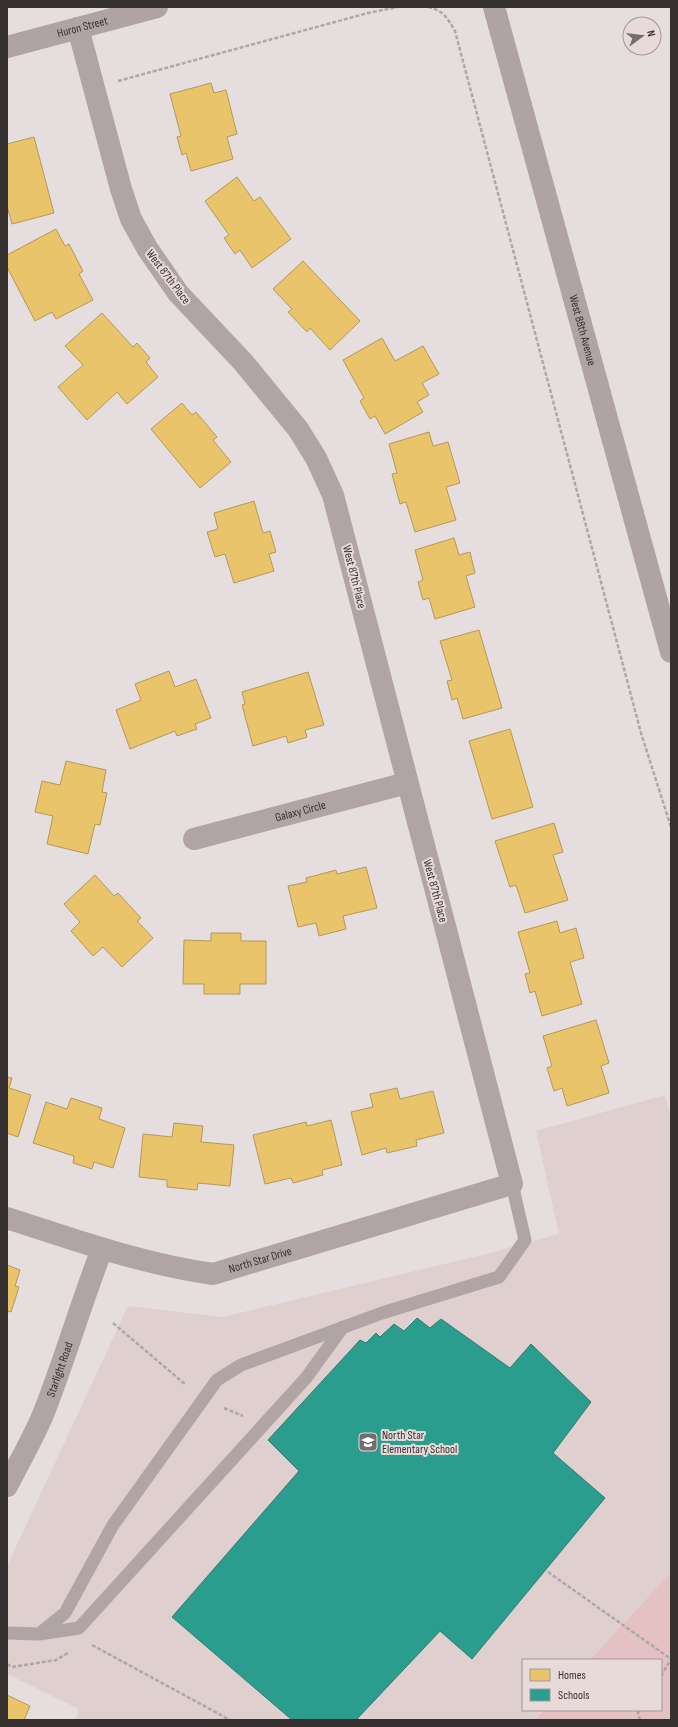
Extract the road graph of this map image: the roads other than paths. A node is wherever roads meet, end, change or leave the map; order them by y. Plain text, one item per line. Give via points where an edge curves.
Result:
1 (157, 7) edge
2 (494, 7) edge
3 (78, 28) junction
4 (7, 47) edge
5 (671, 652) edge
6 (407, 782) junction
7 (194, 839) dead end
8 (512, 1184) junction
9 (7, 1218) edge
10 (102, 1249) junction
11 (343, 1327) junction
12 (7, 1486) edge
13 (7, 1633) edge
14 (39, 1634) junction

1 - 3 main road, Huron Street
2 - 5 main road, West 88th Avenue
3 - 4 main road, Huron Street
3 - 6 street, West 87th Place via 131,219 147,248 178,293 243,362 298,429 316,458 333,495
6 - 7 street, Galaxy Circle
6 - 8 street, West 87th Place
8 - 10 street, North Star Drive via 213,1274 181,1269
8 - 11 lane via 525,1240 499,1277
9 - 10 street, North Star Drive
10 - 12 street, Starlight Road via 46,1408
11 - 14 lane via 306,1378 79,1628
11 - 14 lane via 241,1365 217,1380 113,1525 65,1613
13 - 14 lane

